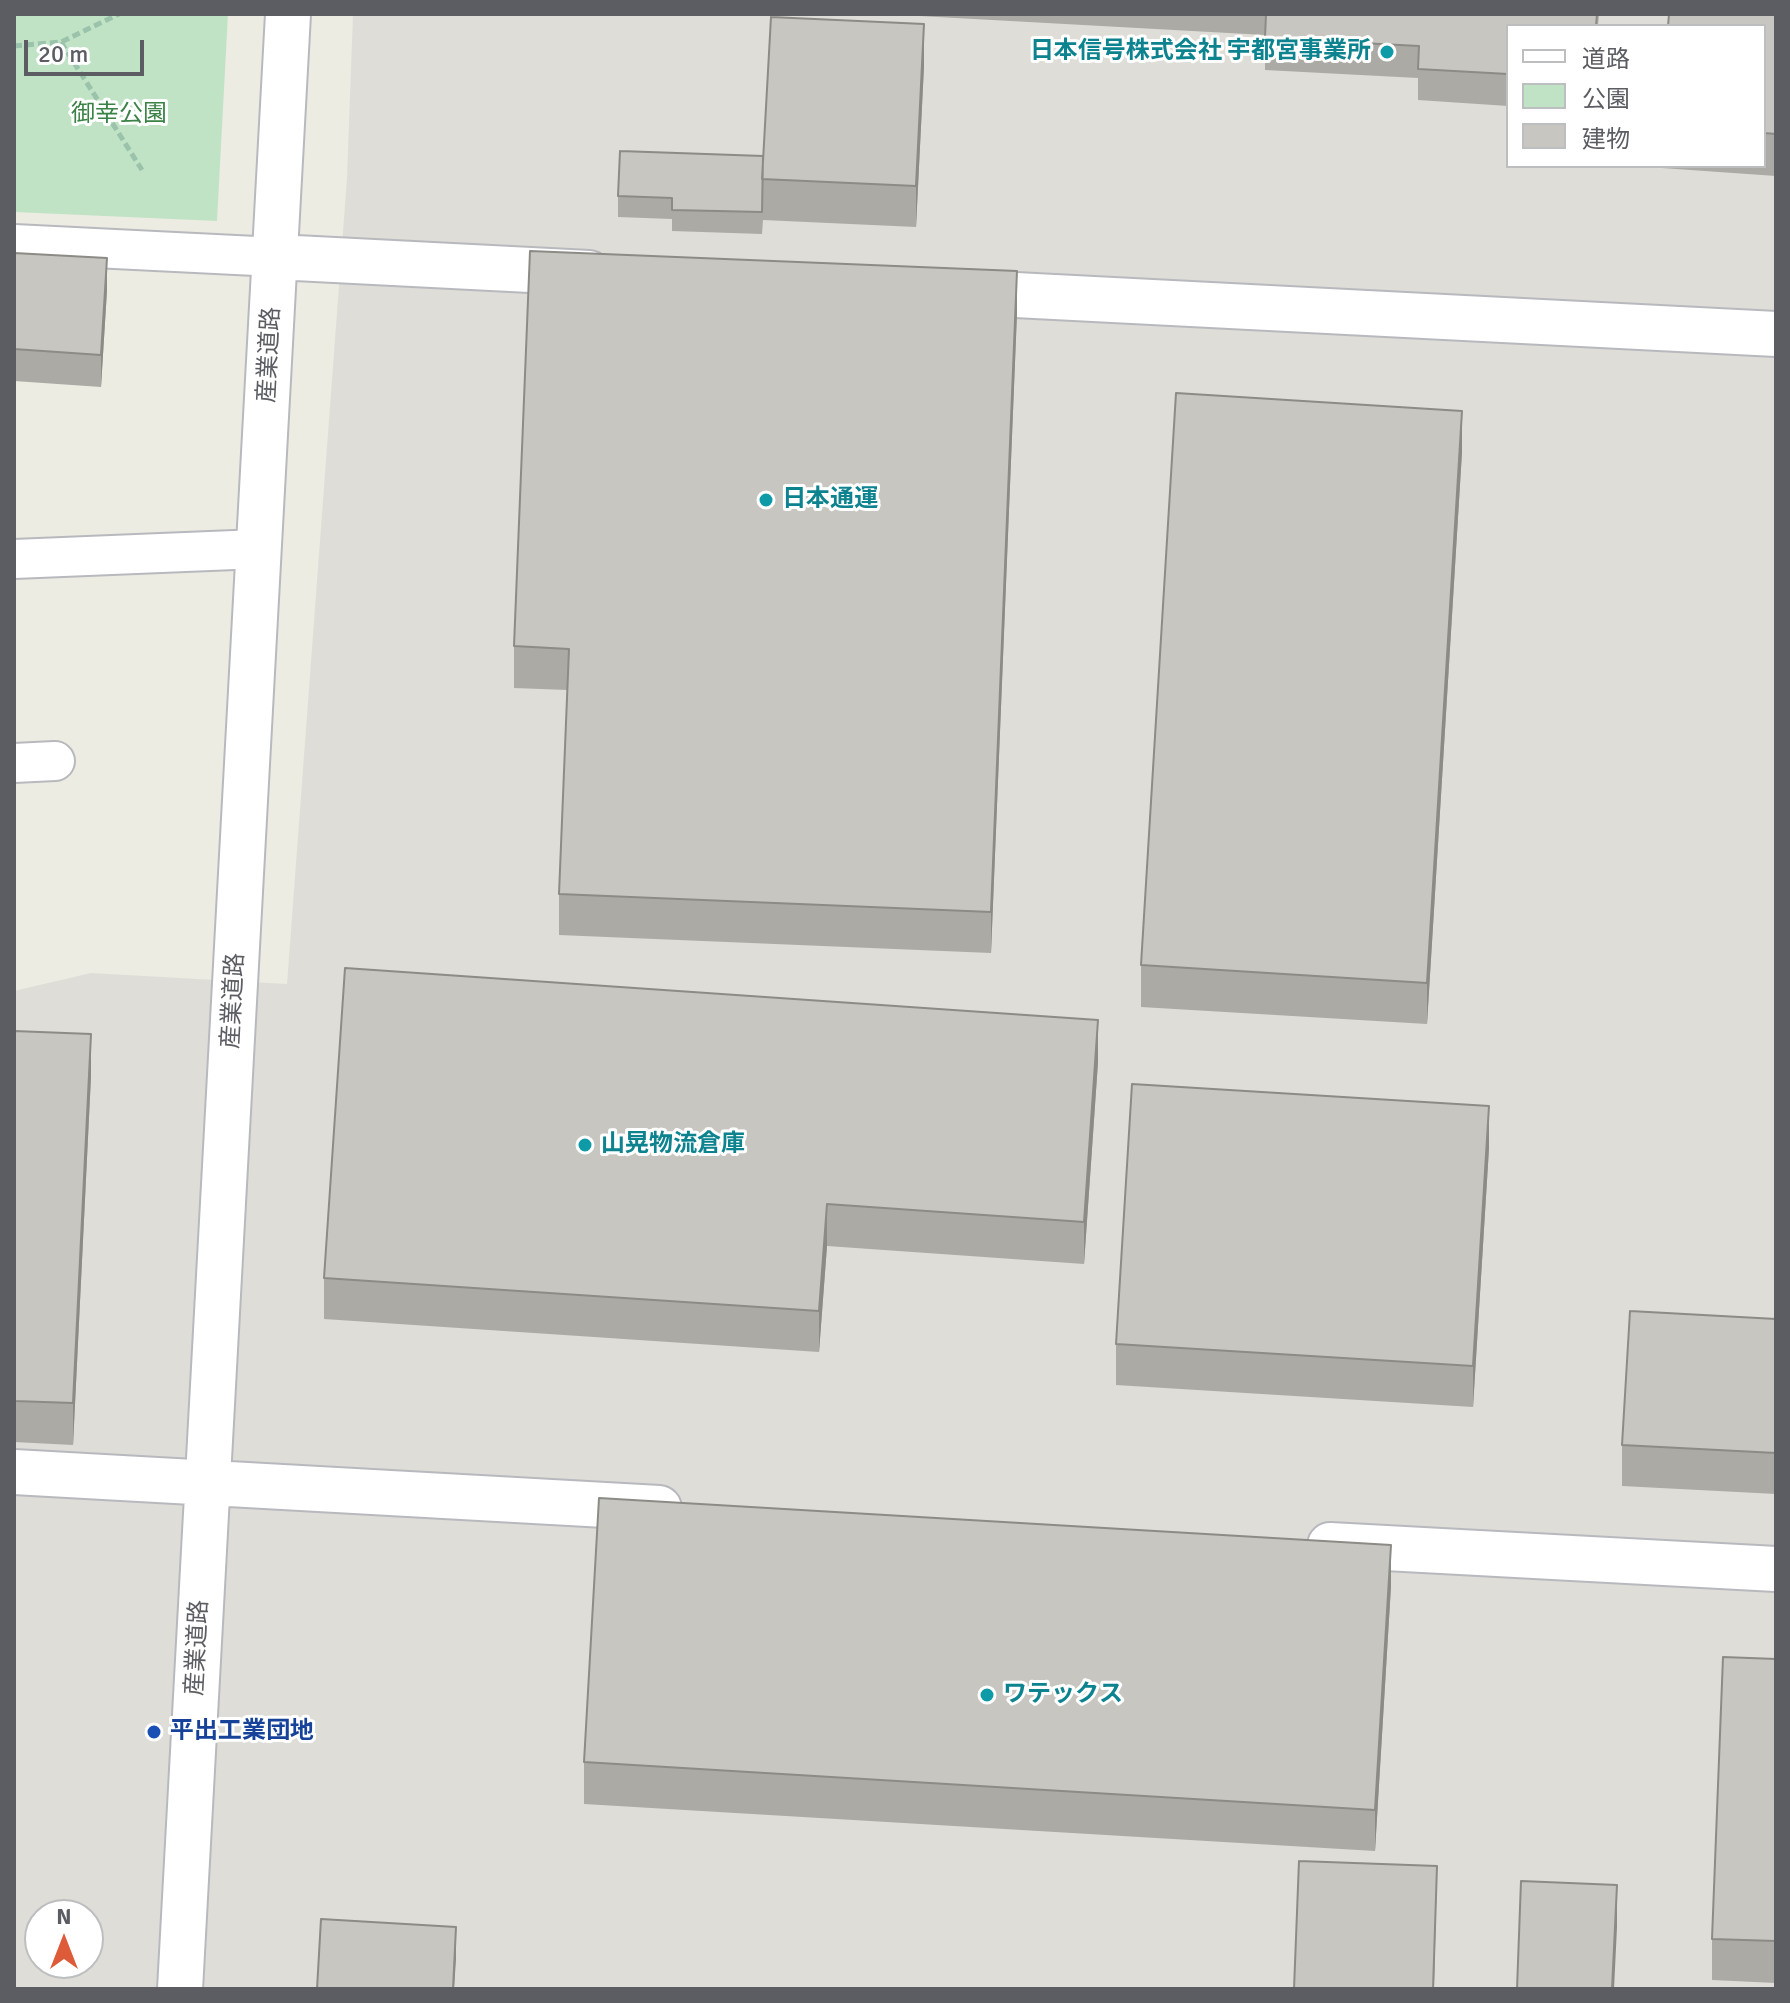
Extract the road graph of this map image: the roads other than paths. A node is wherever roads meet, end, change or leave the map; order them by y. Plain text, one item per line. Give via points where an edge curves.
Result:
1 (288, 14) edge
2 (14, 244) edge
3 (276, 257) junction
4 (627, 275) edge
5 (914, 290) edge
6 (1776, 334) edge
7 (259, 549) junction
8 (14, 559) edge
9 (55, 761) dead end
10 (14, 763) edge
11 (14, 1472) edge
12 (206, 1483) junction
13 (698, 1510) edge
14 (1285, 1542) edge
15 (1776, 1569) edge
16 (180, 1989) edge

1 - 3 street, 産業道路
2 - 3 street
3 - 4 street
3 - 7 street, 産業道路
5 - 6 street
7 - 8 street
7 - 12 street, 産業道路
9 - 10 street
11 - 12 street
12 - 13 street
12 - 16 street, 産業道路
14 - 15 street

